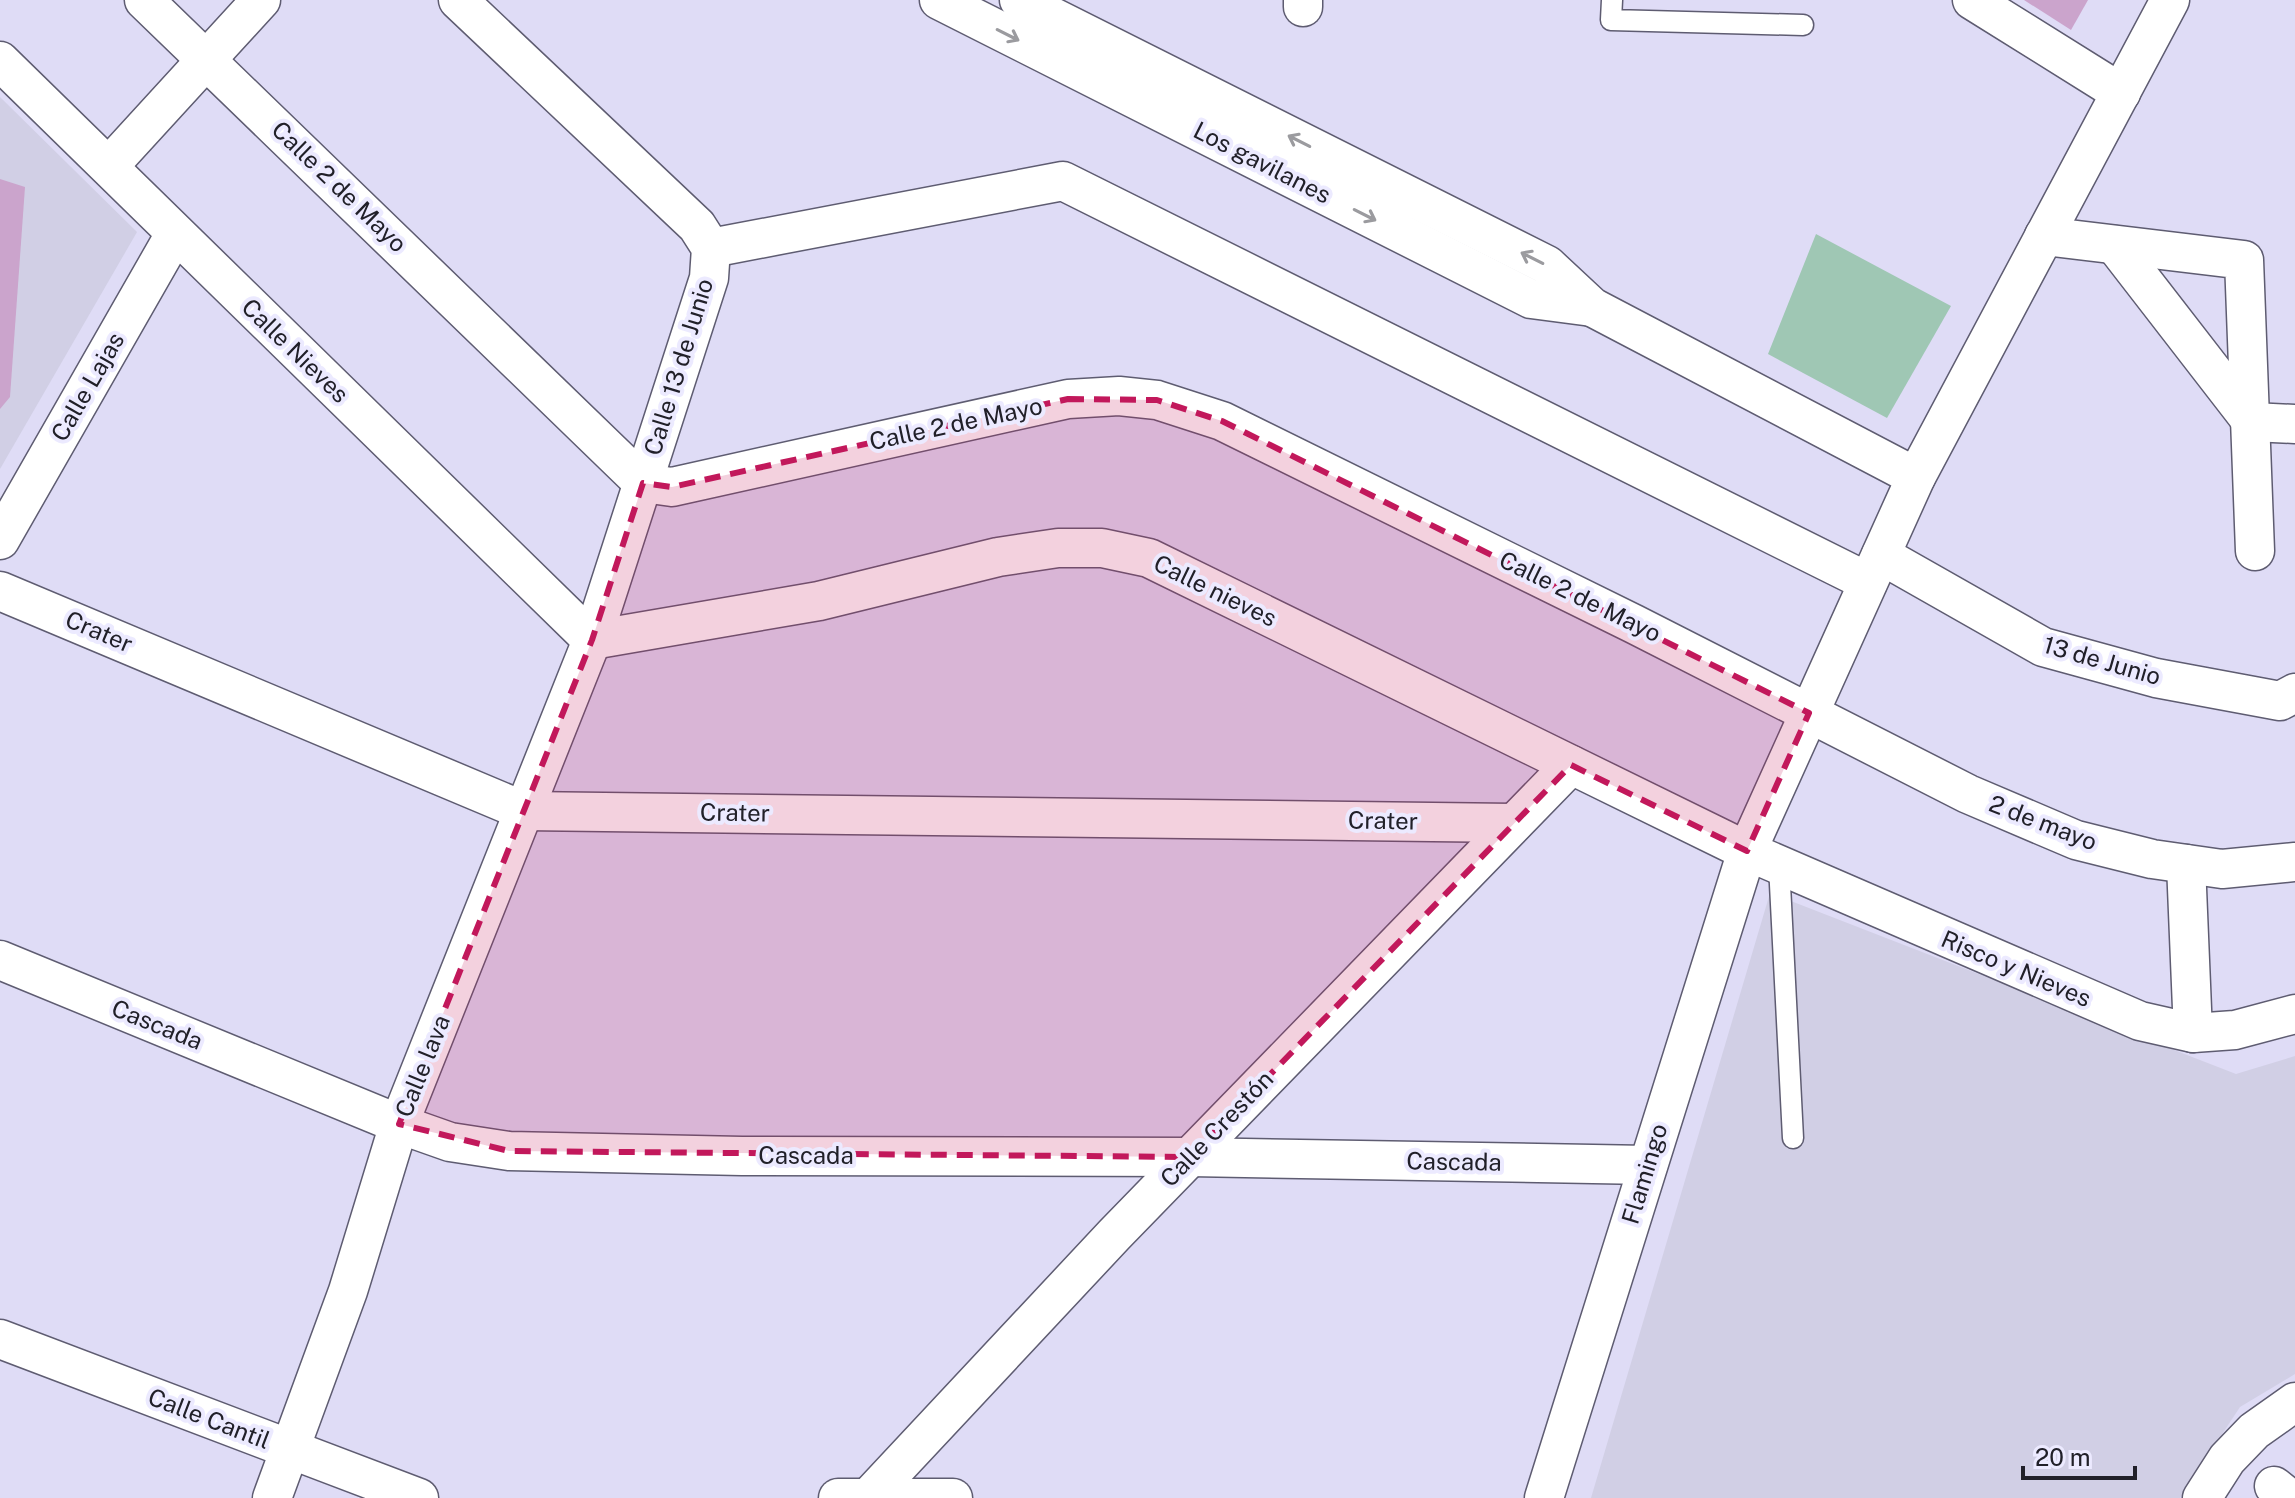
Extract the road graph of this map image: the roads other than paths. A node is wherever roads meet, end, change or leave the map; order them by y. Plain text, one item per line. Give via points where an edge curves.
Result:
1 (144, 0) edge
2 (261, 0) edge
3 (458, 0) edge
4 (939, 0) edge
5 (1019, 0) edge
6 (1612, 0) edge
7 (1972, 0) edge
8 (2170, 0) edge
9 (1803, 25) dead end
10 (206, 60) junction
11 (0, 61) edge
12 (2121, 93) junction
13 (1248, 136) junction
14 (109, 166) junction
15 (175, 234) junction
16 (2044, 236) junction
17 (2115, 245) junction
18 (711, 248) junction
19 (2252, 422) junction
20 (2295, 424) edge
21 (1916, 477) junction
22 (643, 483) junction
23 (0, 540) edge
24 (2255, 551) dead end
25 (1874, 568) junction
26 (0, 591) edge
27 (592, 640) junction
28 (2295, 693) edge
29 (1809, 713) junction
30 (1571, 765) junction
31 (524, 811) junction
32 (1514, 823) junction
33 (1763, 858) junction
34 (2295, 862) edge
35 (2186, 864) junction
36 (0, 960) edge
37 (2295, 1014) edge
38 (2193, 1033) junction
39 (399, 1124) junction
40 (1793, 1138) dead end
41 (1190, 1157) junction
42 (1648, 1165) junction
43 (0, 1339) edge
44 (2295, 1402) edge
45 (291, 1450) junction
46 (859, 1497) edge
47 (272, 1498) edge
48 (419, 1498) edge
49 (953, 1498) edge
50 (1544, 1498) edge
51 (2202, 1498) edge

1 - 10 street, Calle 2 de Mayo
2 - 10 street
3 - 18 street, Calle 13 de Junio via 697,226
4 -> 13 street, Los gavilanes
5 - 13 street, Los gavilanes
6 - 9 lane via 1611,20
7 - 12 street
8 - 12 street, Flamingo
10 - 14 street
10 - 22 street, Calle 2 de Mayo
11 - 14 street, Calle Nieves
12 - 16 street, Flamingo
13 - 21 street, Los gavilanes via 1547,265 1592,307
14 - 15 street, Calle Nieves
15 - 23 street, Calle Lajas
15 - 27 street, Calle Nieves
16 - 17 street
16 - 21 street, Flamingo
17 - 19 street
17 - 19 street via 2244,260
18 - 22 street, Calle 13 de Junio via 709,278
18 - 25 street, 13 de Junio via 1063,181
19 - 20 street
19 - 24 street
21 - 25 street, Flamingo
22 - 27 street, Calle 13 de Junio
22 - 29 street, Calle 2 de Mayo via 672,487 1068,399 1157,400 1222,421
25 - 28 street, 13 de Junio via 2043,647 2156,678 2280,701
25 - 29 street, Flamingo
26 - 31 street, Crater
27 - 30 street, Calle nieves via 819,601 998,557 1102,548 1149,558
27 - 31 street, Calle lava
29 - 33 street, Flamingo
29 - 35 street, 2 de mayo via 1968,794 2076,840
30 - 32 street, Calle Crestón
30 - 33 street, Calle nieves
31 - 32 street, Crater
31 - 39 street, Calle lava
32 - 41 street, Calle Crestón
33 - 38 street, Risco y Nieves via 2140,1021
33 - 40 lane
33 - 42 street, Flamingo
34 - 35 street, 2 de mayo via 2222,869
35 - 38 street
36 - 39 street, Cascada
37 - 38 street, Risco y Nieves via 2235,1030
39 - 41 street, Cascada via 450,1142 509,1151
39 - 45 street, Calle lava via 348,1291
41 - 42 street, Cascada
41 - 46 street, Calle Crestón
42 - 50 street, Flamingo
43 - 45 street, Calle Cantil
44 - 51 street via 2254,1431 2227,1459
45 - 47 street, Calle lava
45 - 48 street, Calle Cantil
46 - 49 street

